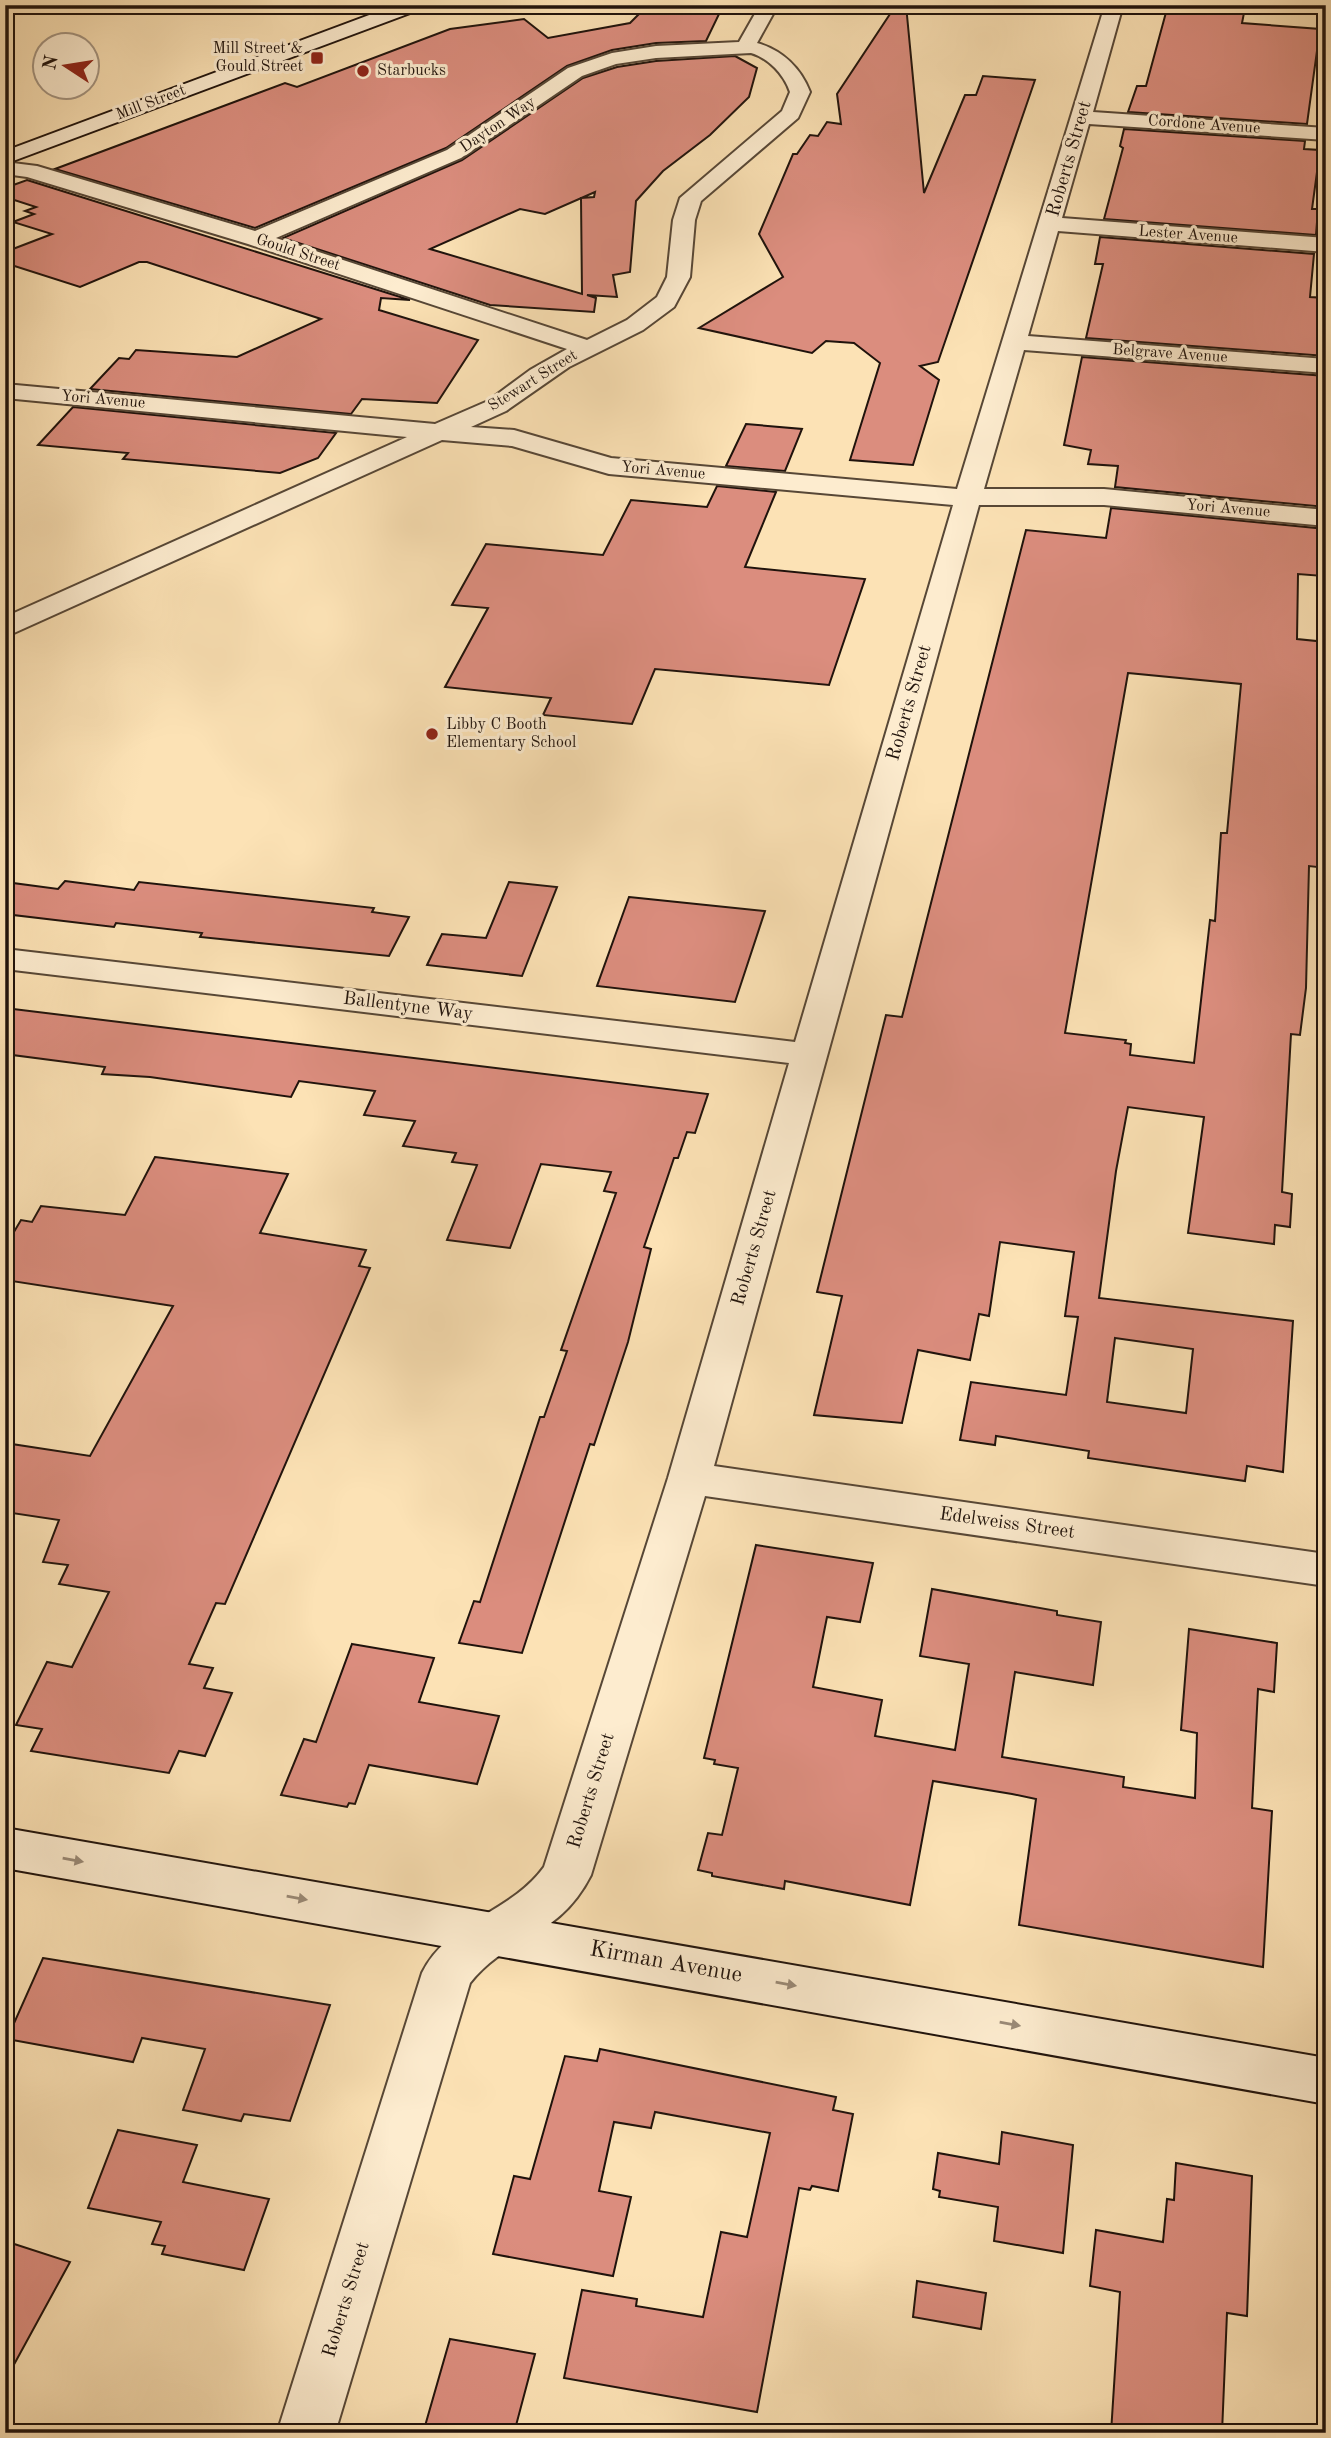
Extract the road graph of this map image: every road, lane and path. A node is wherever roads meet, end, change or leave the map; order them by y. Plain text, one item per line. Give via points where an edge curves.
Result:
1 (414, 5) edge
2 (769, 5) edge
3 (1114, 5) edge
4 (746, 46) junction
5 (1082, 117) junction
6 (1326, 134) edge
7 (5, 158) edge
8 (5, 168) edge
9 (1051, 224) junction
10 (256, 239) junction
11 (1326, 245) edge
12 (1015, 342) junction
13 (588, 348) junction
14 (1326, 366) edge
15 (5, 391) edge
16 (435, 432) junction
17 (968, 498) junction
18 (1326, 518) edge
19 (10, 622) edge
20 (5, 959) edge
21 (811, 1055) junction
22 (689, 1478) junction
23 (1326, 1570) edge
24 (5, 1848) edge
25 (498, 1933) junction
26 (1326, 2081) edge
27 (306, 2433) edge

1 - 7 street, Mill Street
2 - 4 street
3 - 5 street, Roberts Street
4 - 10 street, Dayton Way via 644,53 591,65 454,154
4 - 13 street, Stewart Street via 771,53 791,74 800,92 798,103 791,114 691,198 684,211 680,276 663,304
5 - 6 street, Cordone Avenue
5 - 9 street, Roberts Street
8 - 10 street, Gould Street via 29,171
9 - 11 street, Lester Avenue
9 - 12 street, Roberts Street
10 - 13 street, Gould Street
12 - 14 street, Belgrave Avenue
12 - 17 street, Roberts Street
13 - 16 street, Stewart Street via 545,370 497,406
15 - 16 street, Yori Avenue
16 - 17 street, Yori Avenue via 514,438 609,466
16 - 19 street, Stewart Street
17 - 18 street, Yori Avenue via 1104,497
17 - 21 street, Roberts Street
20 - 21 street, Ballentyne Way
21 - 22 street, Roberts Street
22 - 23 street, Edelweiss Street
22 - 25 street, Roberts Street via 566,1875 546,1904
24 -> 25 street, Kirman Avenue
25 -> 26 street, Kirman Avenue
25 - 27 street, Roberts Street via 468,1947 447,1973

